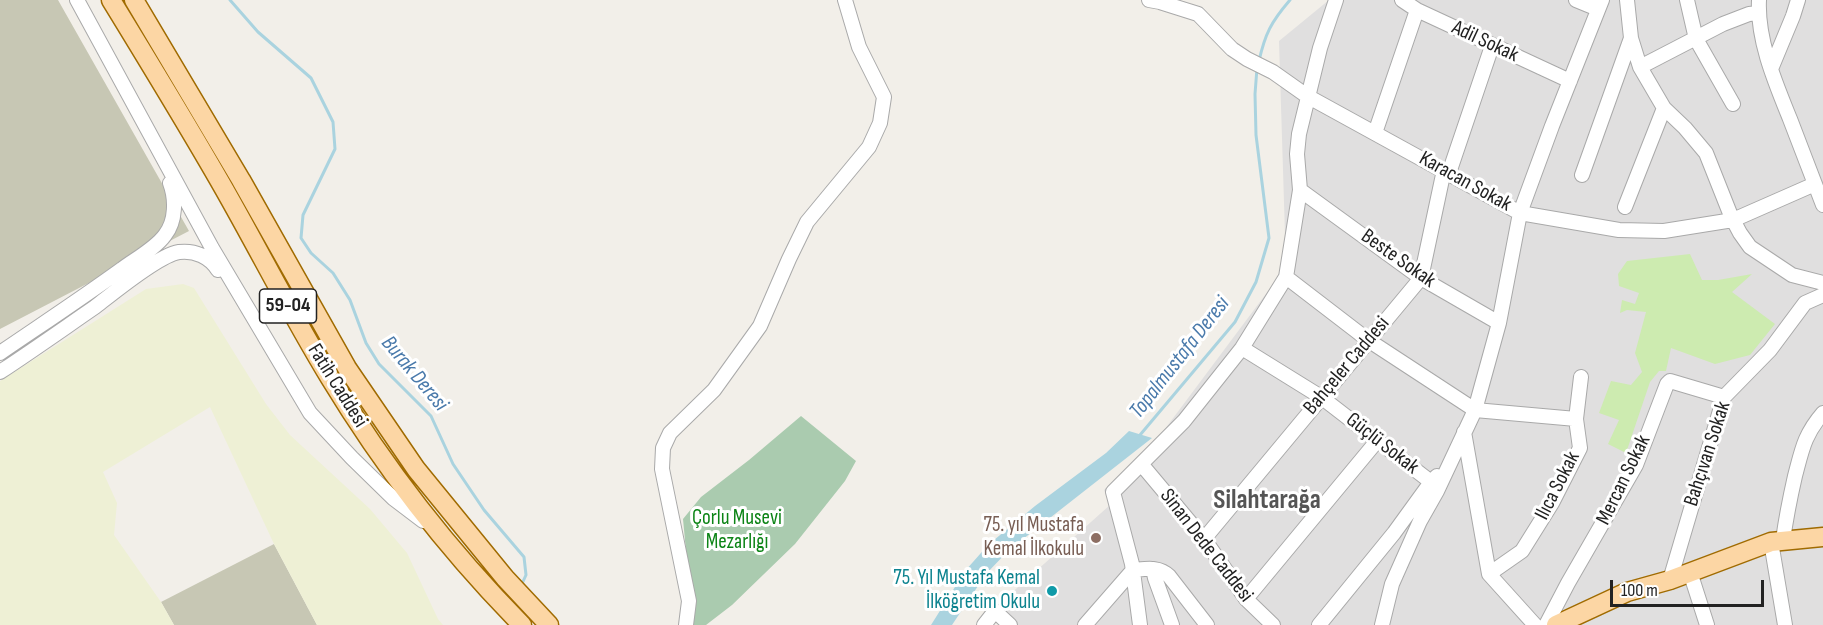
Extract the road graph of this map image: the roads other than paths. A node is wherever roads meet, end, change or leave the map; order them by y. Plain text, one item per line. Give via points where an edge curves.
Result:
1 (77, 0) edge
2 (111, 0) edge
3 (134, 0) edge
4 (845, 0) edge
5 (1149, 0) edge
6 (1336, 0) edge
7 (1402, 0) edge
8 (1576, 0) edge
9 (1627, 0) edge
10 (1687, 0) edge
11 (1798, 0) edge
12 (1600, 5) edge
13 (1758, 6) edge
14 (1417, 10) junction
15 (1631, 38) junction
16 (1696, 39) junction
17 (1492, 46) junction
18 (1640, 67) junction
19 (1771, 69) junction
20 (1570, 81) junction
21 (1307, 96) junction
22 (1733, 104) dead end
23 (1664, 108) junction
24 (1375, 133) junction
25 (151, 136) junction
26 (1446, 171) junction
27 (1582, 175) dead end
28 (1815, 184) junction
29 (1300, 190) junction
30 (1823, 205) edge
31 (1625, 207) dead end
32 (1520, 213) junction
33 (1733, 220) junction
34 (1286, 276) junction
35 (1421, 278) junction
36 (1823, 283) edge
37 (1823, 295) edge
38 (241, 297) junction
39 (1499, 323) junction
40 (40, 325) junction
41 (49, 339) junction
42 (1368, 340) junction
43 (1242, 348) junction
44 (0, 353) edge
45 (0, 372) edge
46 (1581, 377) dead end
47 (1321, 397) junction
48 (1724, 397) junction
49 (1475, 410) junction
50 (1823, 413) edge
51 (1576, 419) junction
52 (1464, 432) junction
53 (1377, 441) junction
54 (1142, 465) junction
55 (1449, 465) junction
56 (1431, 482) junction
57 (1823, 537) edge
58 (443, 538) junction
59 (1204, 539) junction
60 (1777, 541) junction
61 (1153, 569) junction
62 (1133, 570) junction
63 (1690, 572) junction
64 (1489, 574) junction
65 (1670, 580) junction
66 (1246, 599) junction
67 (522, 625) edge
68 (549, 625) edge
69 (686, 625) edge
70 (984, 625) edge
71 (1010, 625) edge
72 (1085, 625) edge
73 (1140, 625) edge
74 (1172, 625) edge
75 (1207, 625) edge
76 (1273, 625) edge
77 (1319, 625) edge
78 (1382, 625) edge
79 (1534, 625) edge
80 (1546, 625) edge
81 (1556, 625) edge
82 (1707, 625) edge
83 (1785, 625) edge

1 - 25 street
2 - 58 main road, Fatih Caddesi / 59-04 via 224,188 331,380
3 - 68 main road, Fatih Caddesi / 59-04 via 347,368 416,469
4 - 69 street via 859,46 884,97 880,123 869,147 807,222 760,326 714,390 670,433 663,448 662,469 689,601
5 - 21 street, Karacan Sokak via 1198,14 1232,49
6 - 21 street
7 - 14 street, Adil Sokak
8 - 12 street
9 - 15 street
10 - 16 street
11 - 19 street
12 - 20 street
13 - 16 street
13 - 19 street
14 - 17 street, Adil Sokak
14 - 24 street
15 - 18 street
15 - 27 street
16 - 18 street
16 - 22 street
17 - 20 street, Adil Sokak
17 - 26 street, Bahçeler Caddesi
18 - 23 street
19 - 28 street
20 - 32 street
21 - 24 street, Karacan Sokak
21 - 29 street via 1297,154
23 - 31 street
23 - 33 street via 1706,153
24 - 26 street, Karacan Sokak
25 - 38 street
25 - 40 street via 174,192 174,213 166,235
26 - 32 street, Karacan Sokak
26 - 35 street, Bahçeler Caddesi
28 - 30 street
28 - 33 street, Karacan Sokak
29 - 34 street
29 - 35 street, Beste Sokak
32 - 33 street, Karacan Sokak via 1619,230 1664,231
32 - 39 street
33 - 36 street via 1750,247 1792,275
34 - 42 street
34 - 43 street
35 - 39 street, Beste Sokak
35 - 42 street, Bahçeler Caddesi
37 - 48 street, Bahçıvan Sokak via 1805,303 1770,350
38 - 41 street via 212,261 197,253 178,252 156,262
38 - 58 street via 310,413 394,499
39 - 49 street
40 - 41 street
40 - 44 street
41 - 45 street
42 - 47 street, Bahçeler Caddesi
42 - 49 street
43 - 47 street, Güçlü Sokak
43 - 54 street via 1184,421
46 - 51 street, Ilıca Sokak
47 - 53 street, Güçlü Sokak
47 - 59 street, Bahçeler Caddesi
48 - 65 street, Bahçıvan Sokak
48 - 80 street, Mercan Sokak via 1670,381 1667,384 1636,465
49 - 51 street
49 - 52 street
50 - 60 street via 1813,424 1800,452
51 - 64 street, Ilıca Sokak via 1580,448 1552,503 1522,551
52 - 55 street
52 - 64 street
53 - 56 street, Güçlü Sokak
53 - 66 street
54 - 59 street, Sinan Dede Caddesi
54 - 62 street via 1113,492
55 - 56 street
55 - 78 street via 1392,584
56 - 77 street via 1395,533
57 - 60 main road
58 - 67 main road, Fatih Caddesi / 59-04
59 - 66 street, Sinan Dede Caddesi
60 - 63 main road
60 - 83 street
61 - 62 street
61 - 74 street
61 - 75 street via 1163,570 1169,576
62 - 72 street
62 - 73 street
63 - 65 main road
63 - 82 street
64 - 79 street
65 - 81 main road via 1627,592
66 - 76 street, Sinan Dede Caddesi
70 - 71 street via 994,611

